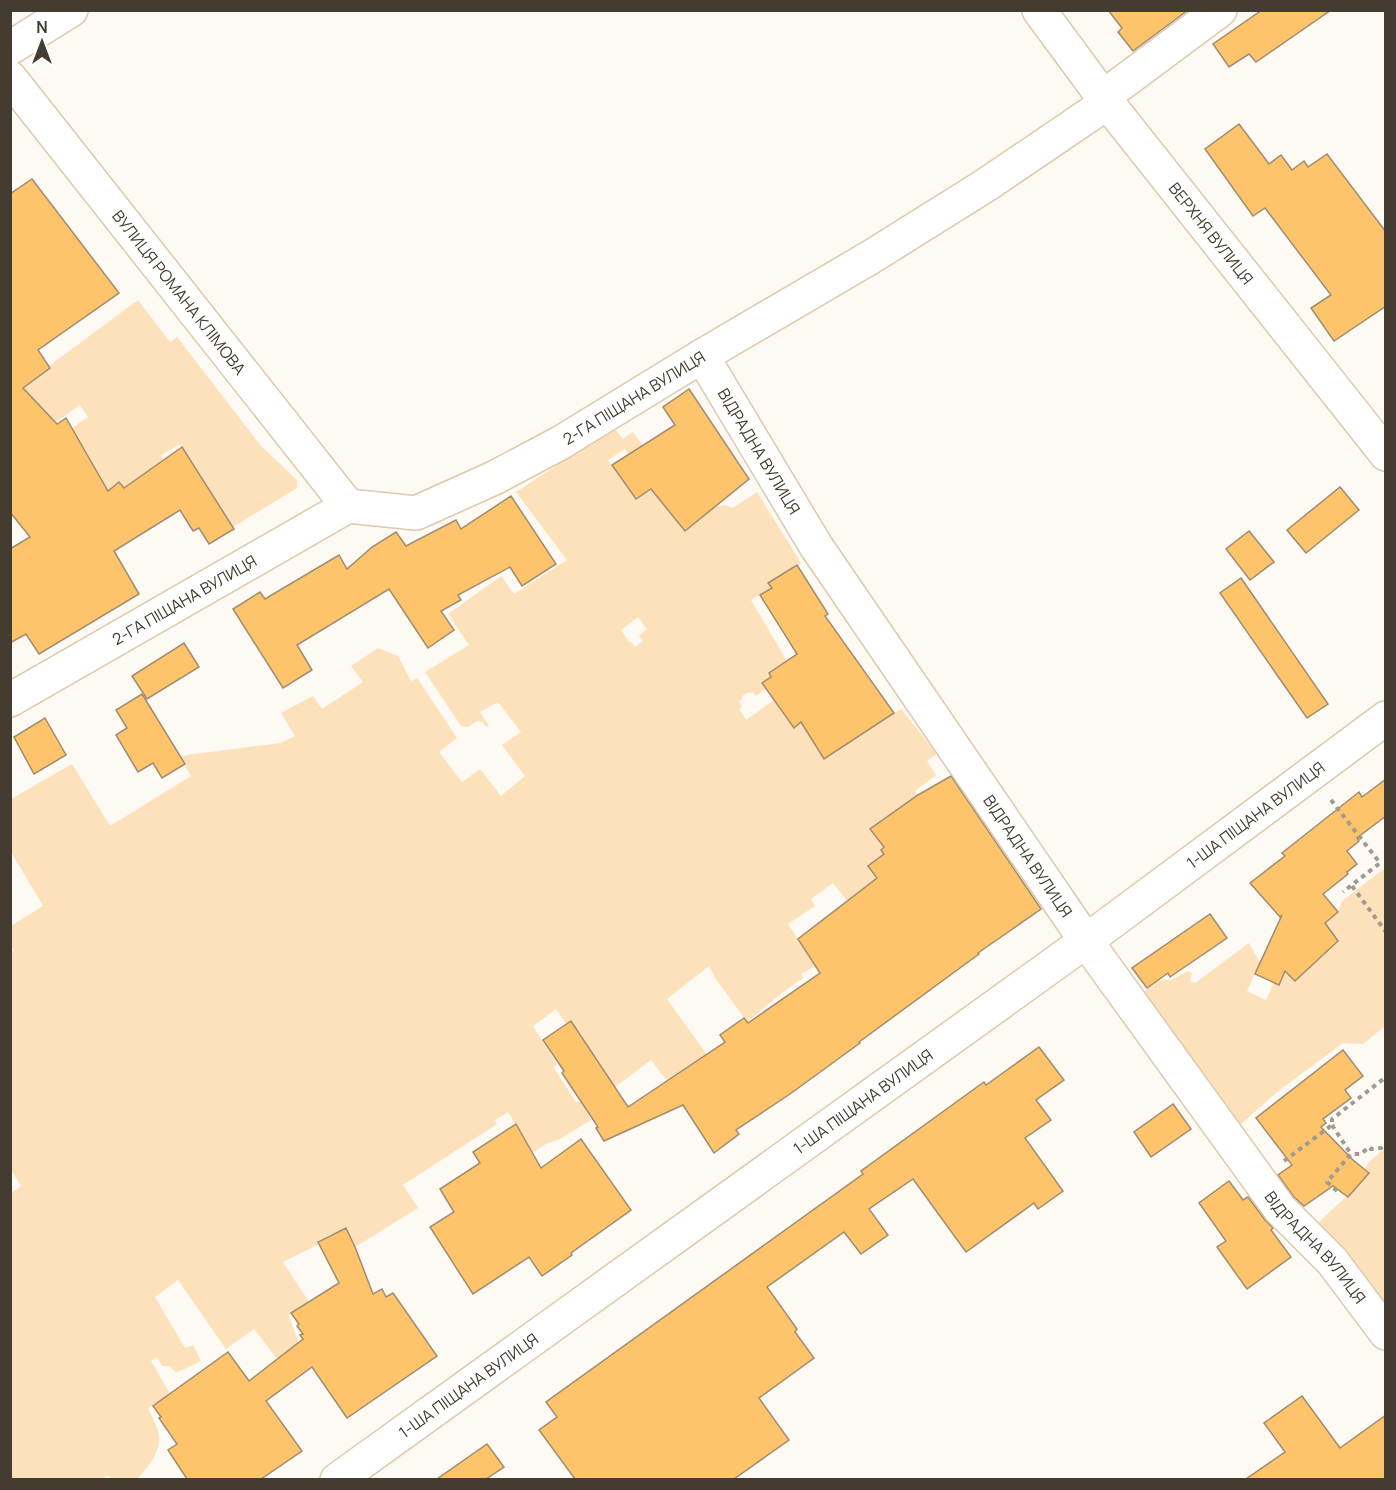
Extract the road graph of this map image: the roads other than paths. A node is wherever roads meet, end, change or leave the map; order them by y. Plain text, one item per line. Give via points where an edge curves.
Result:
1 (71, 10) edge
2 (1039, 10) edge
3 (1220, 10) edge
4 (10, 48) edge
5 (10, 78) edge
6 (1102, 96) junction
7 (702, 356) junction
8 (1386, 454) edge
9 (348, 506) junction
10 (10, 700) edge
11 (1386, 718) edge
12 (1086, 941) junction
13 (1386, 1334) edge
14 (338, 1479) edge

1 - 4 street
2 - 6 street, ВЕРХНЯ ВУЛИЦЯ
3 - 6 street, 2-ГА ПІЩАНА ВУЛИЦЯ
5 - 9 street, ВУЛИЦЯ РОМАНА КЛІМОВА
6 - 7 street, 2-ГА ПІЩАНА ВУЛИЦЯ via 1095,111 986,185
6 - 8 street, ВЕРХНЯ ВУЛИЦЯ
7 - 9 street, 2-ГА ПІЩАНА ВУЛИЦЯ via 560,443 416,513
7 - 12 street, ВІДРАДНА ВУЛИЦЯ via 816,546
9 - 10 street, 2-ГА ПІЩАНА ВУЛИЦЯ
11 - 12 street, 1-ША ПІЩАНА ВУЛИЦЯ
12 - 13 street, ВІДРАДНА ВУЛИЦЯ via 1280,1209 1332,1261
12 - 14 street, 1-ША ПІЩАНА ВУЛИЦЯ

